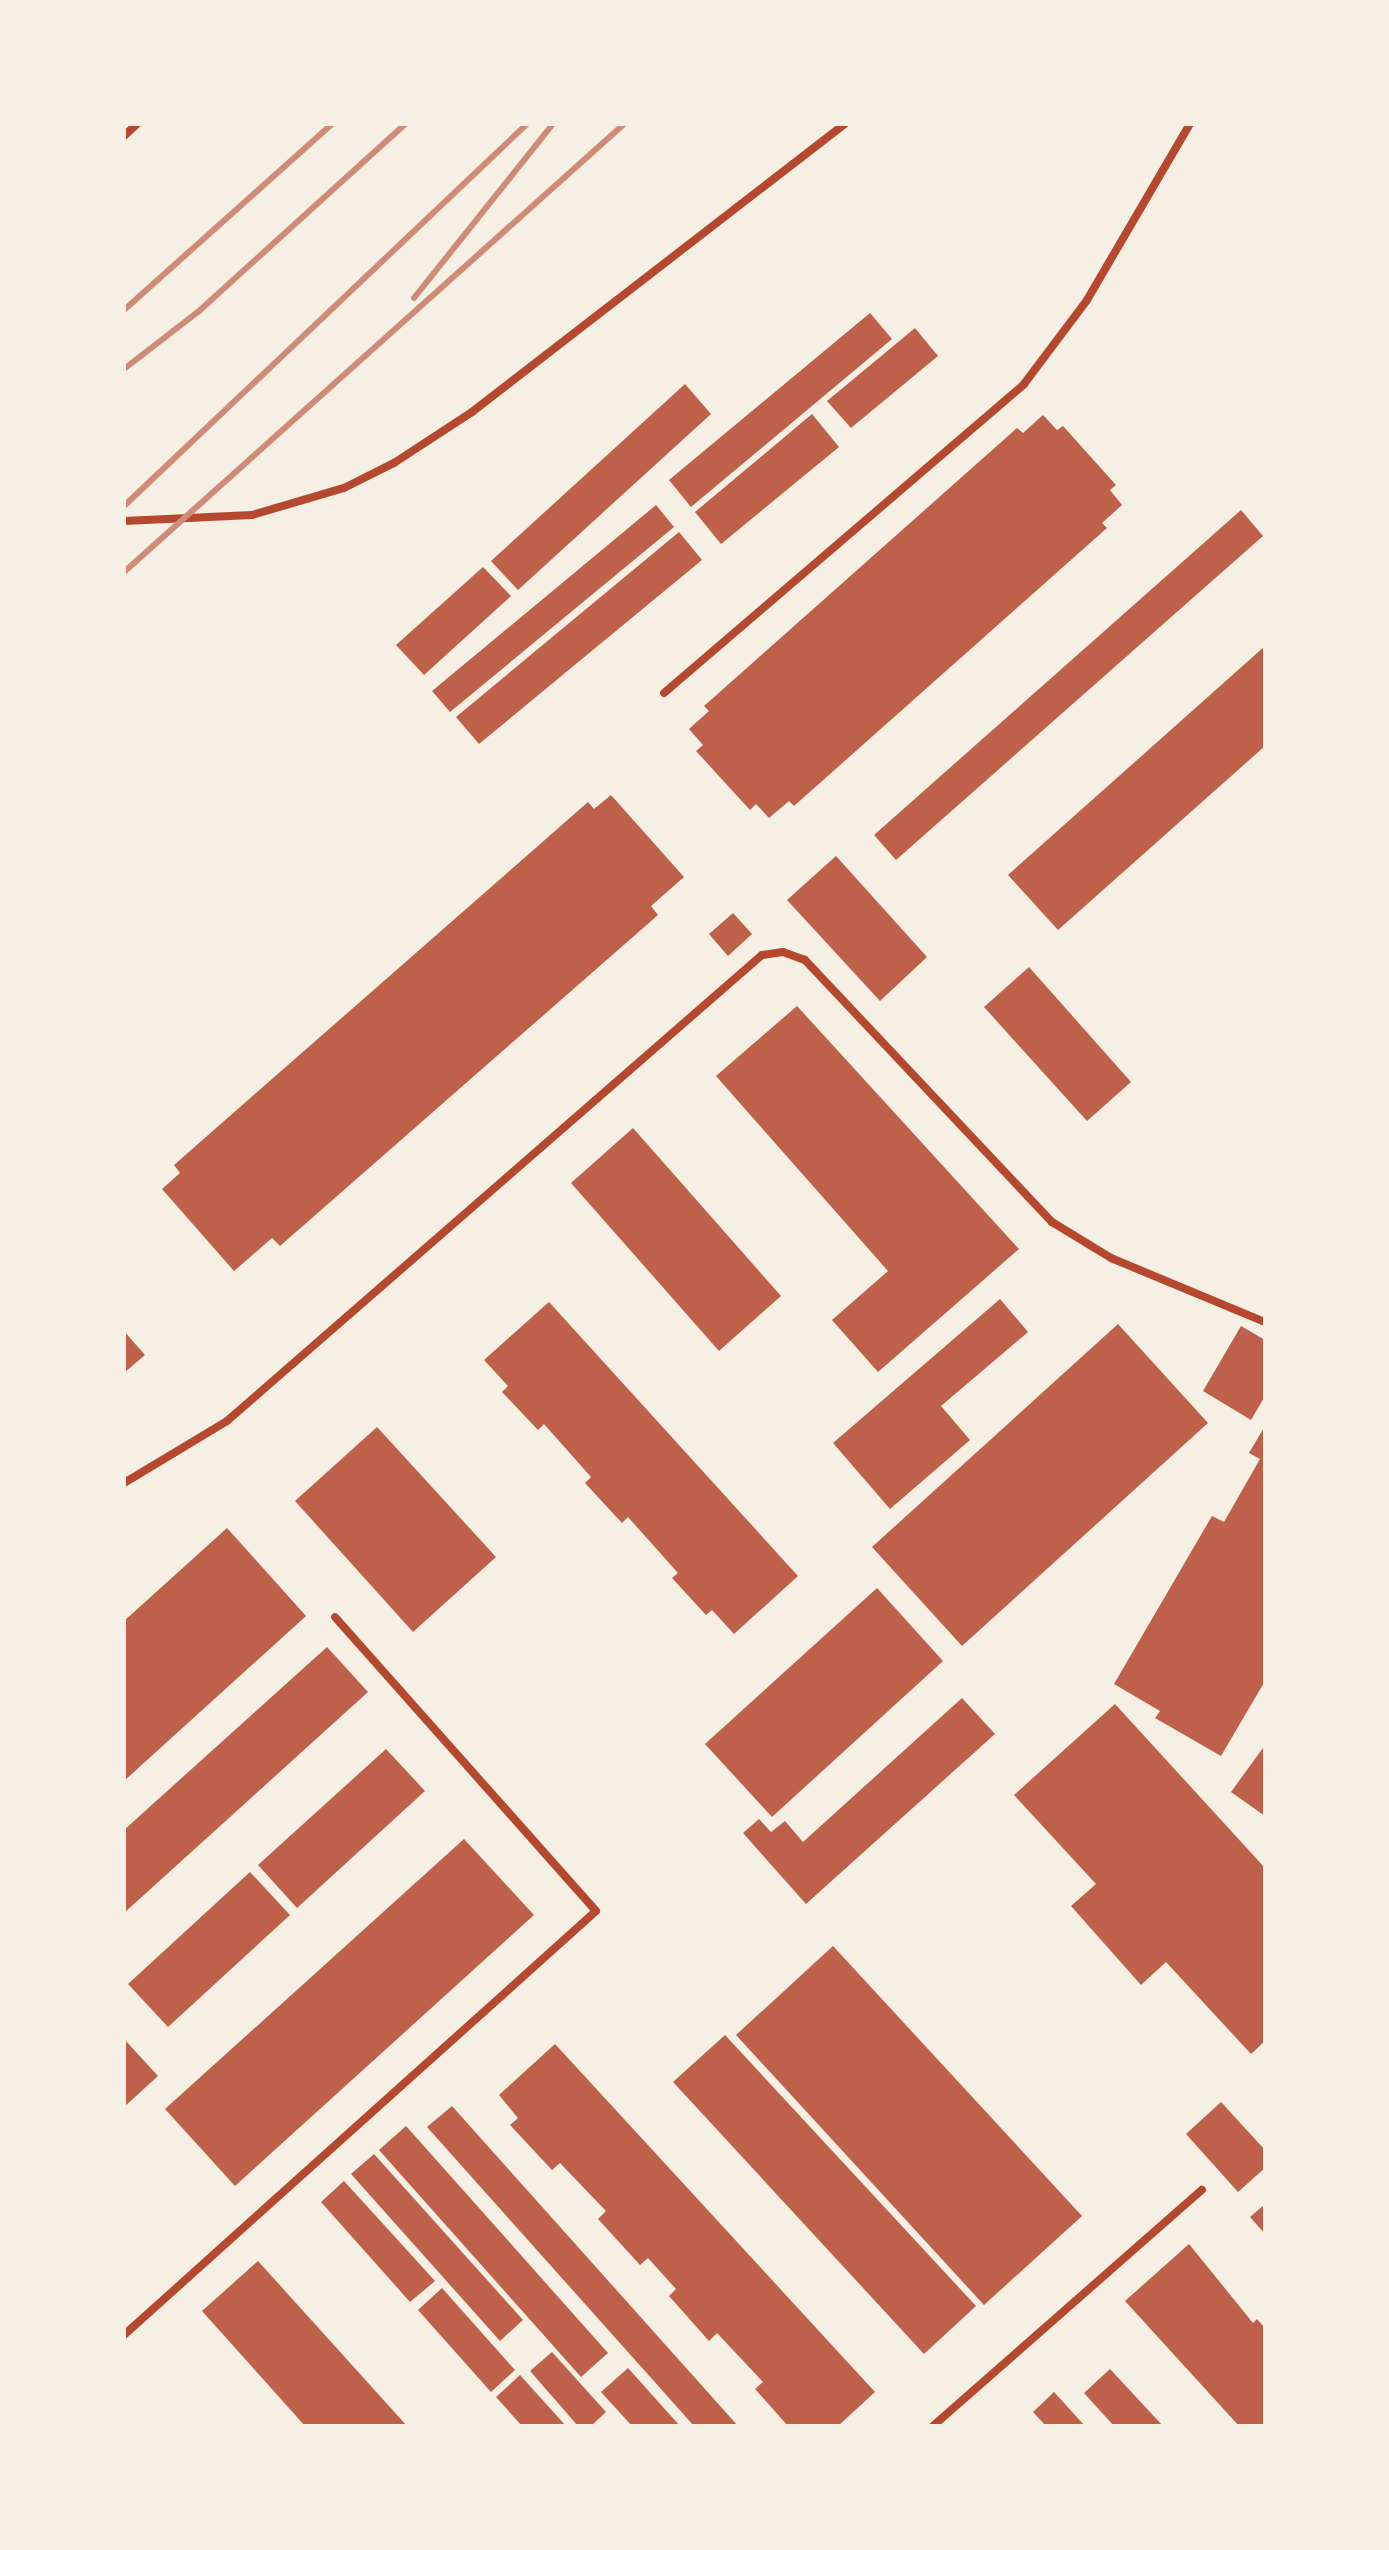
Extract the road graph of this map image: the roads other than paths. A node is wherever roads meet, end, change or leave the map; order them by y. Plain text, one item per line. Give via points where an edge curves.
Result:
1 (137, 124) edge
2 (845, 124) edge
3 (1190, 124) edge
4 (124, 136) edge
5 (124, 521) edge
6 (664, 693) dead end
7 (1265, 1322) edge
8 (124, 1483) edge
9 (335, 1617) dead end
10 (1202, 2190) dead end
11 (124, 2335) edge
12 (933, 2426) edge

1 - 4 street
2 - 5 street via 472,412 394,463 344,488 252,515
3 - 6 street via 1087,300 1024,384
7 - 8 street via 1111,1258 1052,1222 805,960 783,952 762,955 227,1421
9 - 11 street via 596,1911
10 - 12 street

